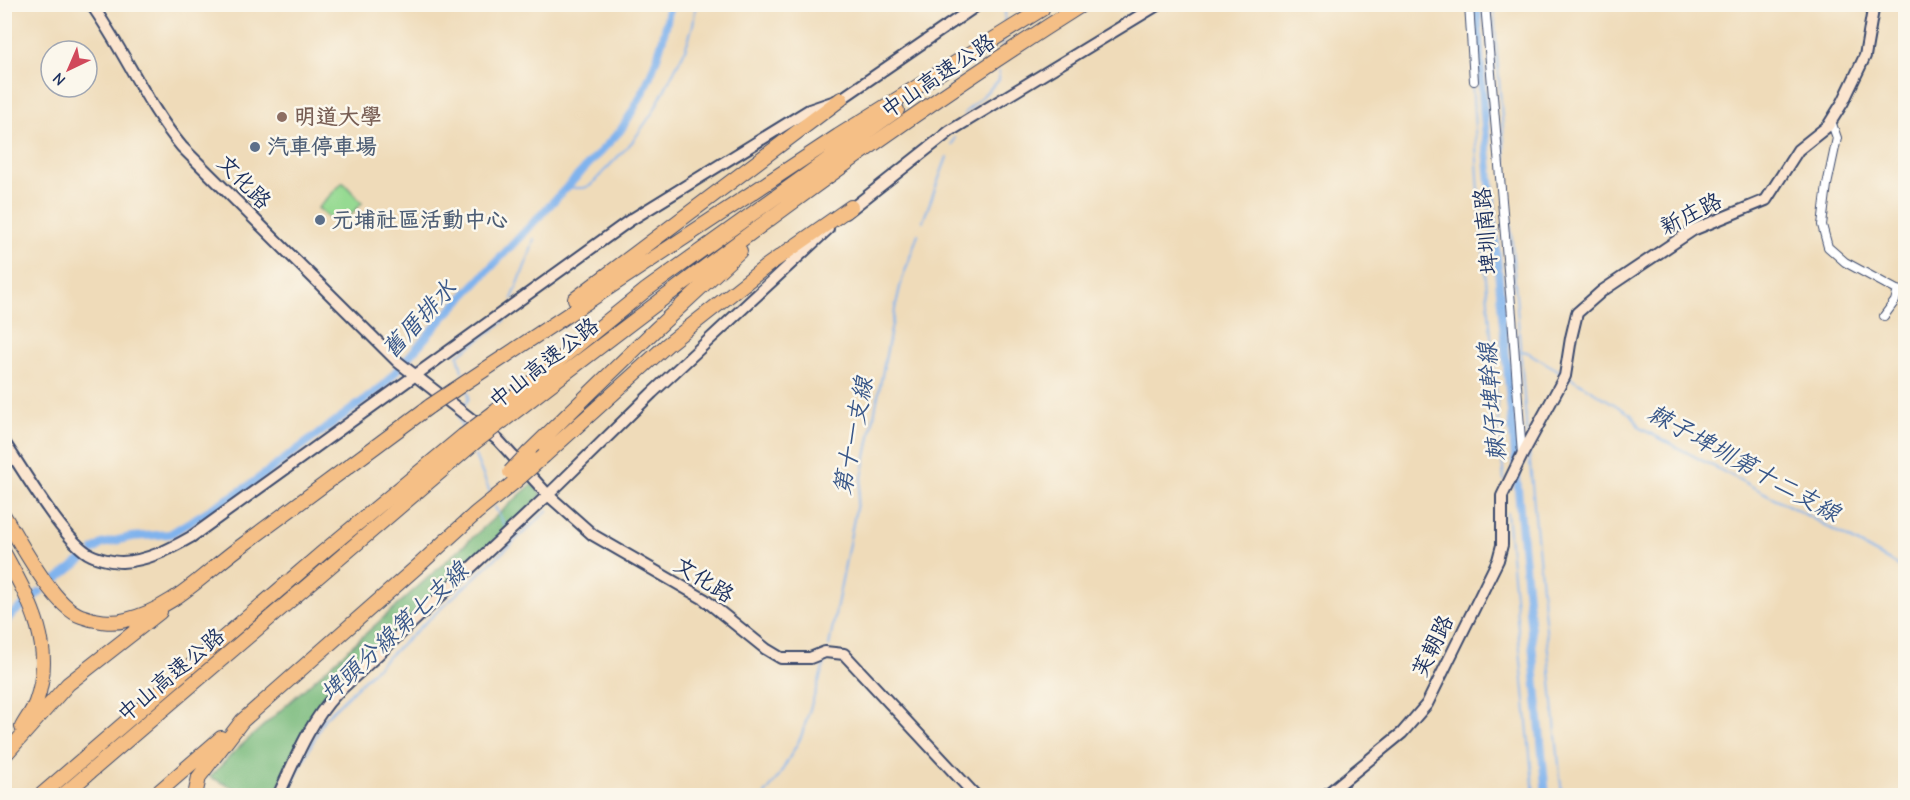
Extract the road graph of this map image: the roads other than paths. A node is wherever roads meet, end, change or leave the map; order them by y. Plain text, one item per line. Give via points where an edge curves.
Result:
1 (91, 4) edge
2 (978, 4) edge
3 (1083, 4) edge
4 (1159, 4) edge
5 (1469, 4) edge
6 (1485, 4) edge
7 (1874, 4) edge
8 (1046, 7) edge
9 (1474, 81) dead end
10 (841, 99) junction
11 (1831, 121) junction
12 (894, 130) junction
13 (851, 207) junction
14 (1903, 293) edge
15 (1905, 301) edge
16 (1884, 316) dead end
17 (492, 363) junction
18 (412, 374) junction
19 (500, 416) junction
20 (469, 440) junction
21 (4, 442) edge
22 (1522, 455) junction
23 (513, 476) junction
24 (1511, 477) joint
25 (548, 495) junction
26 (4, 516) edge
27 (4, 553) edge
28 (180, 596) junction
29 (242, 721) junction
30 (4, 755) edge
31 (40, 795) edge
32 (62, 795) edge
33 (154, 795) edge
34 (195, 795) edge
35 (278, 795) edge
36 (976, 795) edge
37 (1325, 795) edge

1 - 18 street, 文化路 via 182,147
2 - 10 street
3 - 12 highway, 中山高速公路
4 - 13 street via 951,132
5 - 9 street
6 - 22 street, 埤圳南路
7 - 11 street, 新庄路 via 1865,56
8 - 17 highway via 838,136
8 - 19 highway, 中山高速公路 via 646,290
10 - 17 highway
10 - 18 street via 810,111 629,221
11 - 14 street via 1837,138 1822,225 1828,248 1845,262
11 - 22 street, 新庄路 via 1798,150 1766,200 1694,230 1602,291 1577,313 1565,376
12 - 19 highway, 中山高速公路
12 - 23 highway, bridge via 766,227 529,452
13 - 23 highway, bridge via 768,265 668,344 544,456
13 - 25 street
14 - 15 street
14 - 16 street
17 - 28 highway, bridge via 230,554
18 - 21 street via 191,537 142,559 120,562 91,555 79,546 62,528
18 - 25 street, 文化路 via 498,440
19 - 20 highway, 中山高速公路, bridge
20 - 31 highway, 中山高速公路 via 322,553
20 - 32 highway, 中山高速公路
22 - 24 street, 新庄路
23 - 29 highway via 418,566
24 - 37 street, 芙朝路 via 1502,496 1502,545 1498,560 1427,704 1402,732
25 - 35 street via 321,710
25 - 36 street, 文化路 via 593,535 704,599 781,658 810,658 825,652 844,654
26 - 28 highway via 44,580 78,616 104,622 124,621
27 - 30 highway via 35,613 44,672 35,704
28 - 30 highway via 68,684
29 - 33 highway
29 - 34 highway via 199,777

